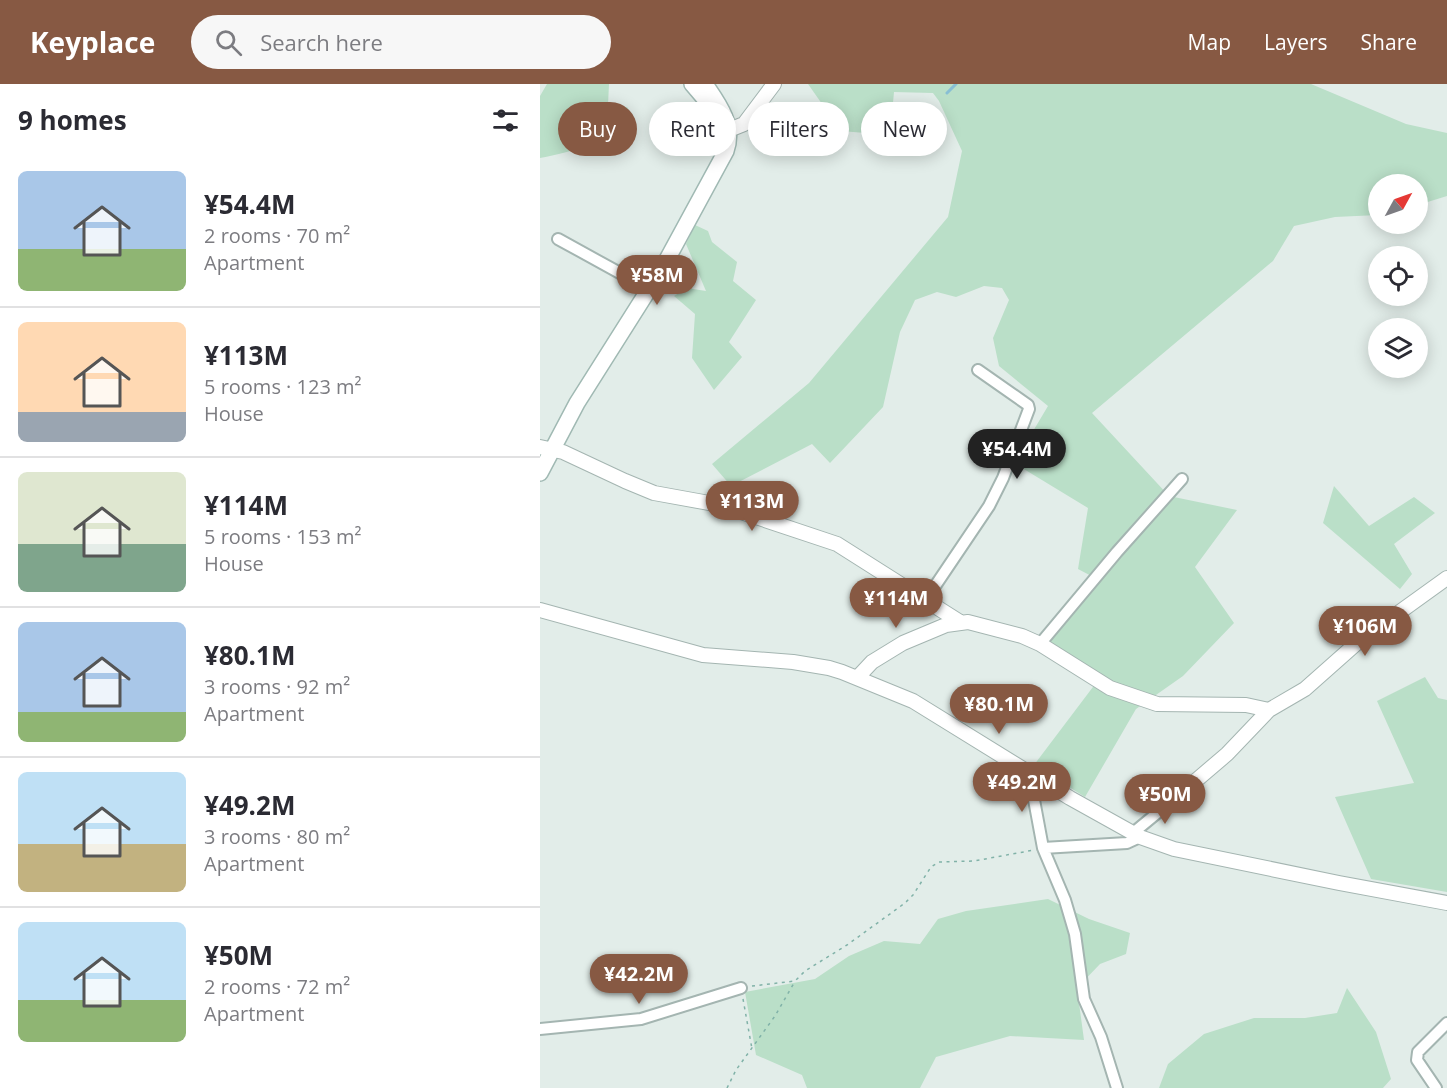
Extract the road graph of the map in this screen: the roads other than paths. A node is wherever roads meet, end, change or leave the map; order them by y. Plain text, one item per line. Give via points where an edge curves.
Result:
1 (692, 84) edge
2 (705, 84) edge
3 (774, 84) edge
4 (706, 102) edge
5 (717, 102) edge
6 (736, 127) edge
7 (723, 156) edge
8 (558, 239) dead end
9 (649, 289) junction
10 (978, 370) dead end
11 (546, 448) edge
12 (540, 473) edge
13 (1182, 479) dead end
14 (1447, 578) edge
15 (925, 601) junction
16 (540, 610) edge
17 (960, 622) junction
18 (1040, 644) junction
19 (857, 678) junction
20 (1269, 710) junction
21 (1029, 773) junction
22 (1179, 795) joint
23 (1136, 835) junction
24 (1043, 848) junction
25 (1447, 903) edge
26 (741, 988) road end
27 (1447, 1023) edge
28 (540, 1029) edge
29 (1117, 1088) edge
30 (1436, 1088) edge

1 - 4 main road
2 - 5 main road
3 - 6 street via 744,124
7 - 9 main road
8 - 9 street
9 - 11 main road
10 - 15 street via 1029,409 989,506
11 - 12 main road
11 - 15 street via 654,492 720,505 837,544
13 - 18 street
14 - 20 street via 1358,642 1305,690
15 - 17 street
16 - 19 street via 703,656 793,662
17 - 18 street via 980,624
17 - 19 street via 903,643 872,662
18 - 20 street via 1110,688 1157,704 1246,705
19 - 21 street via 913,701
20 - 22 street via 1227,754
21 - 23 street
21 - 24 street
22 - 23 street
23 - 24 street via 1127,843
23 - 25 street via 1185,852
24 - 29 street via 1065,900 1075,934 1084,999
26 - 28 street via 641,1019
27 - 30 street via 1418,1052 1417,1060

